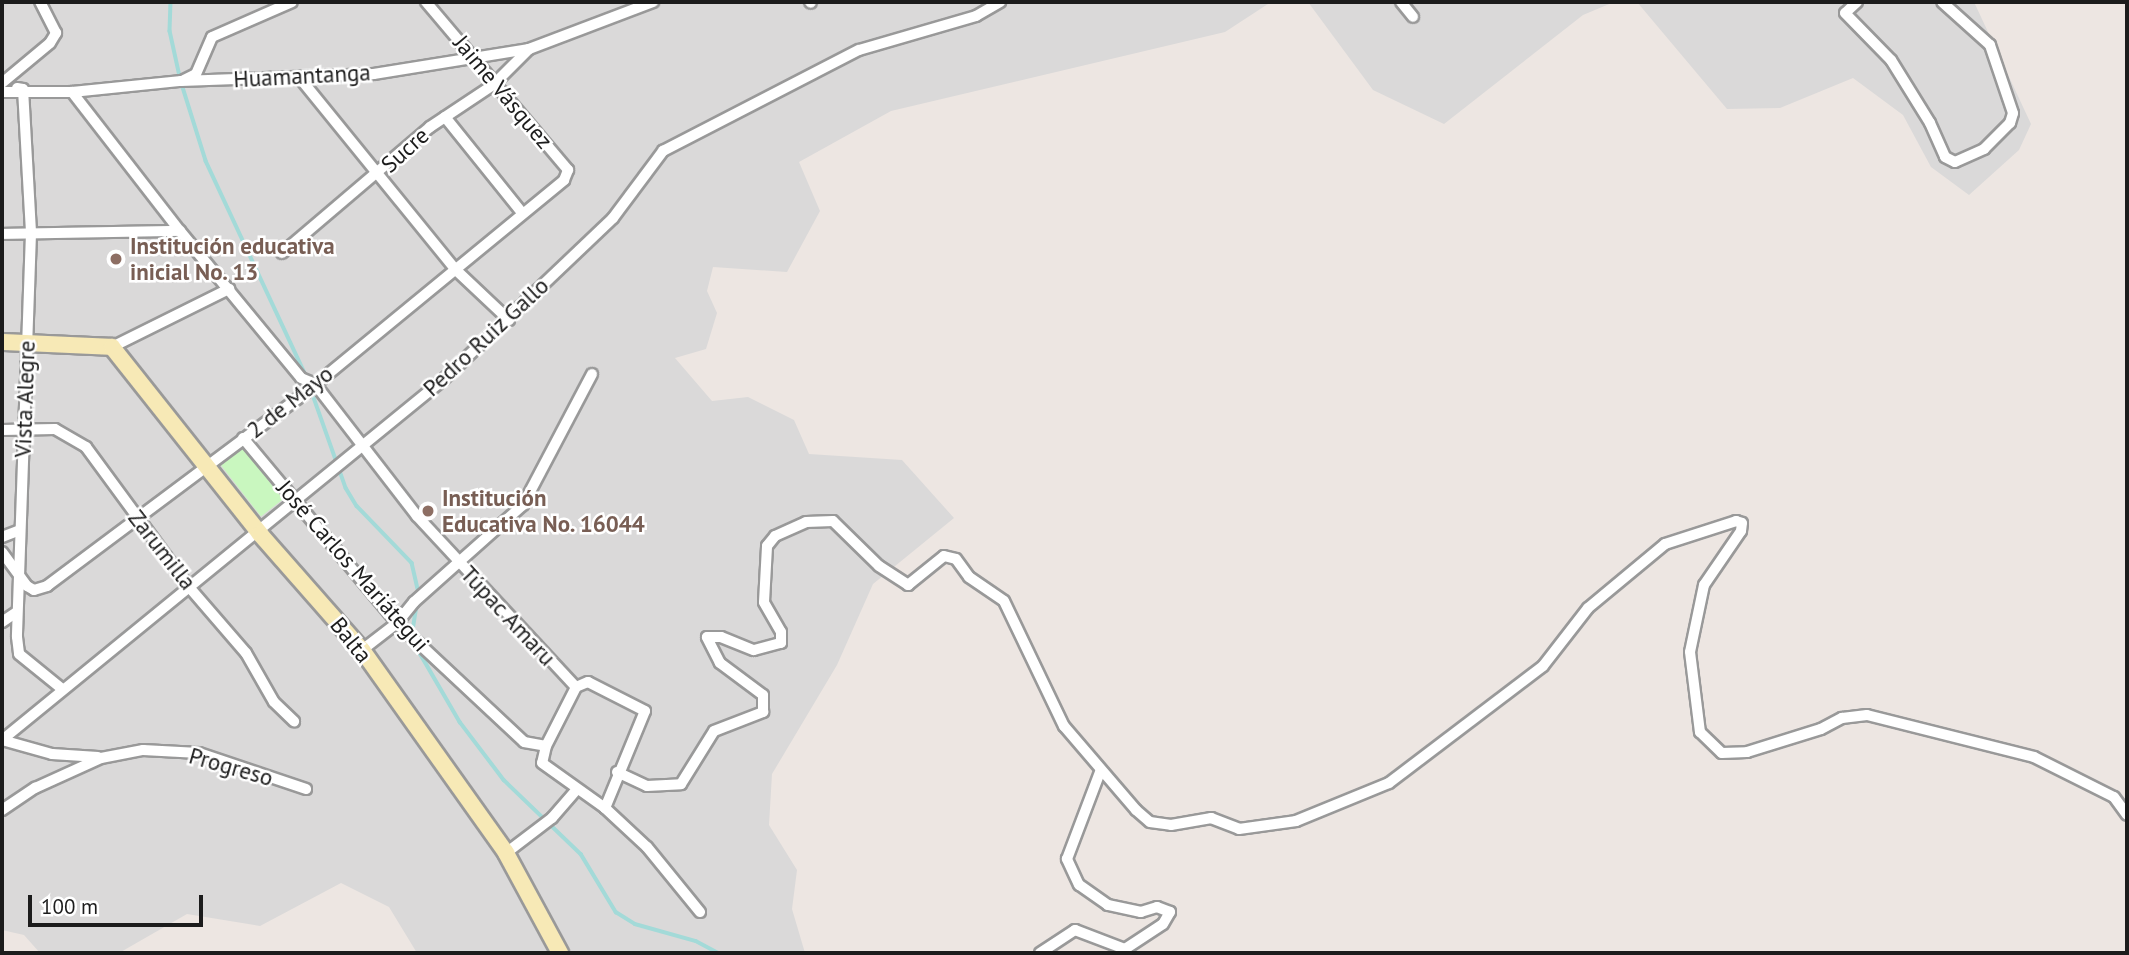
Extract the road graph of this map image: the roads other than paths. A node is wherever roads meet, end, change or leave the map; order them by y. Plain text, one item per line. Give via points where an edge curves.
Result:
1 (40, 2) edge
2 (292, 2) edge
3 (426, 2) edge
4 (655, 2) edge
5 (1000, 2) edge
6 (1401, 2) edge
7 (1857, 2) edge
8 (1942, 2) edge
9 (1413, 17) dead end
10 (529, 49) junction
11 (475, 57) junction
12 (299, 77) junction
13 (181, 81) junction
14 (2, 85) edge
15 (493, 85) junction
16 (23, 89) junction
17 (2, 92) edge
18 (72, 92) junction
19 (445, 117) junction
20 (381, 173) junction
21 (561, 184) joint
22 (523, 214) junction
23 (180, 230) junction
24 (31, 233) junction
25 (2, 234) edge
26 (282, 253) dead end
27 (456, 270) junction
28 (229, 289) junction
29 (509, 320) junction
30 (2, 342) edge
31 (28, 342) junction
32 (112, 348) junction
33 (592, 374) dead end
34 (312, 383) junction
35 (27, 429) junction
36 (2, 430) edge
37 (243, 438) junction
38 (362, 447) junction
39 (209, 465) junction
40 (296, 505) junction
41 (136, 517) junction
42 (20, 530) junction
43 (260, 534) junction
44 (2, 537) edge
45 (2, 552) edge
46 (459, 564) junction
47 (16, 568) junction
48 (189, 586) junction
49 (17, 612) junction
50 (2, 622) edge
51 (397, 623) junction
52 (362, 650) junction
53 (576, 687) junction
54 (62, 689) junction
55 (293, 721) dead end
56 (2, 740) edge
57 (546, 746) junction
58 (101, 758) junction
59 (617, 772) junction
60 (1100, 772) junction
61 (306, 789) dead end
62 (577, 789) junction
63 (605, 808) junction
64 (2, 810) edge
65 (2127, 815) edge
66 (506, 853) junction
67 (700, 912) dead end
68 (560, 953) edge
69 (1040, 953) edge

1 - 14 street via 56,33
2 - 13 street via 212,37 196,74
3 - 11 street, Jaime Vásquez
4 - 10 street, Huamantanga
5 - 29 street, Pedro Ruiz Gallo via 976,16 859,50 683,138 663,151 613,218
6 - 9 street
7 - 8 street via 1845,13 1891,60 1945,157 1955,162 1984,149 2010,123 2013,113 1990,45
10 - 11 street, Huamantanga
10 - 15 street, Sucre
11 - 12 street, Huamantanga via 374,74
11 - 15 street, Jaime Vásquez
12 - 13 street, Huamantanga
12 - 20 street
13 - 18 street, Huamantanga
14 - 16 street
15 - 19 street, Sucre
15 - 21 street, Jaime Vásquez via 568,170
16 - 17 street, Huamantanga
16 - 18 street, Huamantanga
16 - 24 street, Vista Alegre
18 - 23 street, Túpac Amaru
19 - 20 street, Sucre
19 - 22 street
20 - 26 street, Sucre
20 - 27 street
21 - 22 street, 2 de Mayo
22 - 27 street, 2 de Mayo
23 - 24 street
23 - 28 street, Túpac Amaru
24 - 25 street
24 - 31 street, Vista Alegre
27 - 29 street
27 - 34 street, 2 de Mayo
28 - 32 street
28 - 34 street, Túpac Amaru
29 - 38 street, Pedro Ruiz Gallo
30 - 31 street
31 - 32 street
31 - 35 street, Vista Alegre
32 - 39 street, Balta
33 - 46 street via 523,505
34 - 37 street, 2 de Mayo
34 - 38 street, Túpac Amaru
35 - 36 street, Zarumilla
35 - 41 street, Zarumilla via 54,429 86,447
35 - 42 street, Vista Alegre
37 - 39 street, 2 de Mayo
37 - 40 street, José Carlos Mariátegui
38 - 40 street, Pedro Ruiz Gallo
38 - 46 street, Túpac Amaru
39 - 41 street, 2 de Mayo
39 - 43 street, Balta
40 - 43 street, Pedro Ruiz Gallo
40 - 51 street, José Carlos Mariátegui
41 - 47 street, 2 de Mayo via 47,586 27,586
41 - 48 street, Zarumilla
42 - 44 street
42 - 47 street, Vista Alegre
43 - 48 street, Pedro Ruiz Gallo
43 - 52 street, Balta
45 - 47 street
46 - 51 street
46 - 53 street, Túpac Amaru
47 - 49 street, Vista Alegre
48 - 54 street, Pedro Ruiz Gallo
48 - 55 street, Zarumilla via 246,653 274,702
49 - 50 street
49 - 54 street, Vista Alegre via 19,654
51 - 52 street
51 - 57 street, José Carlos Mariátegui via 524,742
52 - 66 street, Balta
53 - 57 street
53 - 59 street via 588,682 645,711
54 - 56 street, Pedro Ruiz Gallo
56 - 58 street via 52,754
57 - 62 street via 542,763
58 - 61 street, Progreso via 143,750 198,753
58 - 64 street, Progreso via 35,788
59 - 60 street via 647,786 681,784 714,731 764,712 763,695 720,663 707,637 721,637 754,650 781,643 781,632 764,602 766,546 775,536 825,519 908,585 949,555 969,577 994,591 1004,601 1064,726
59 - 63 street
60 - 65 street via 1150,822 1171,825 1211,818 1239,829 1296,821 1332,810 1389,783 1543,666 1588,608 1665,544 1736,521 1742,523 1741,531 1704,585 1690,652 1700,732 1722,753 1748,752 1842,718 1867,715 2034,757 2114,797
60 - 69 street via 1068,859 1079,885 1108,905 1141,912 1157,907 1170,912 1163,924 1125,949 1075,930
62 - 63 street
62 - 66 street via 531,836
63 - 67 street via 647,847
66 - 68 street, Balta

